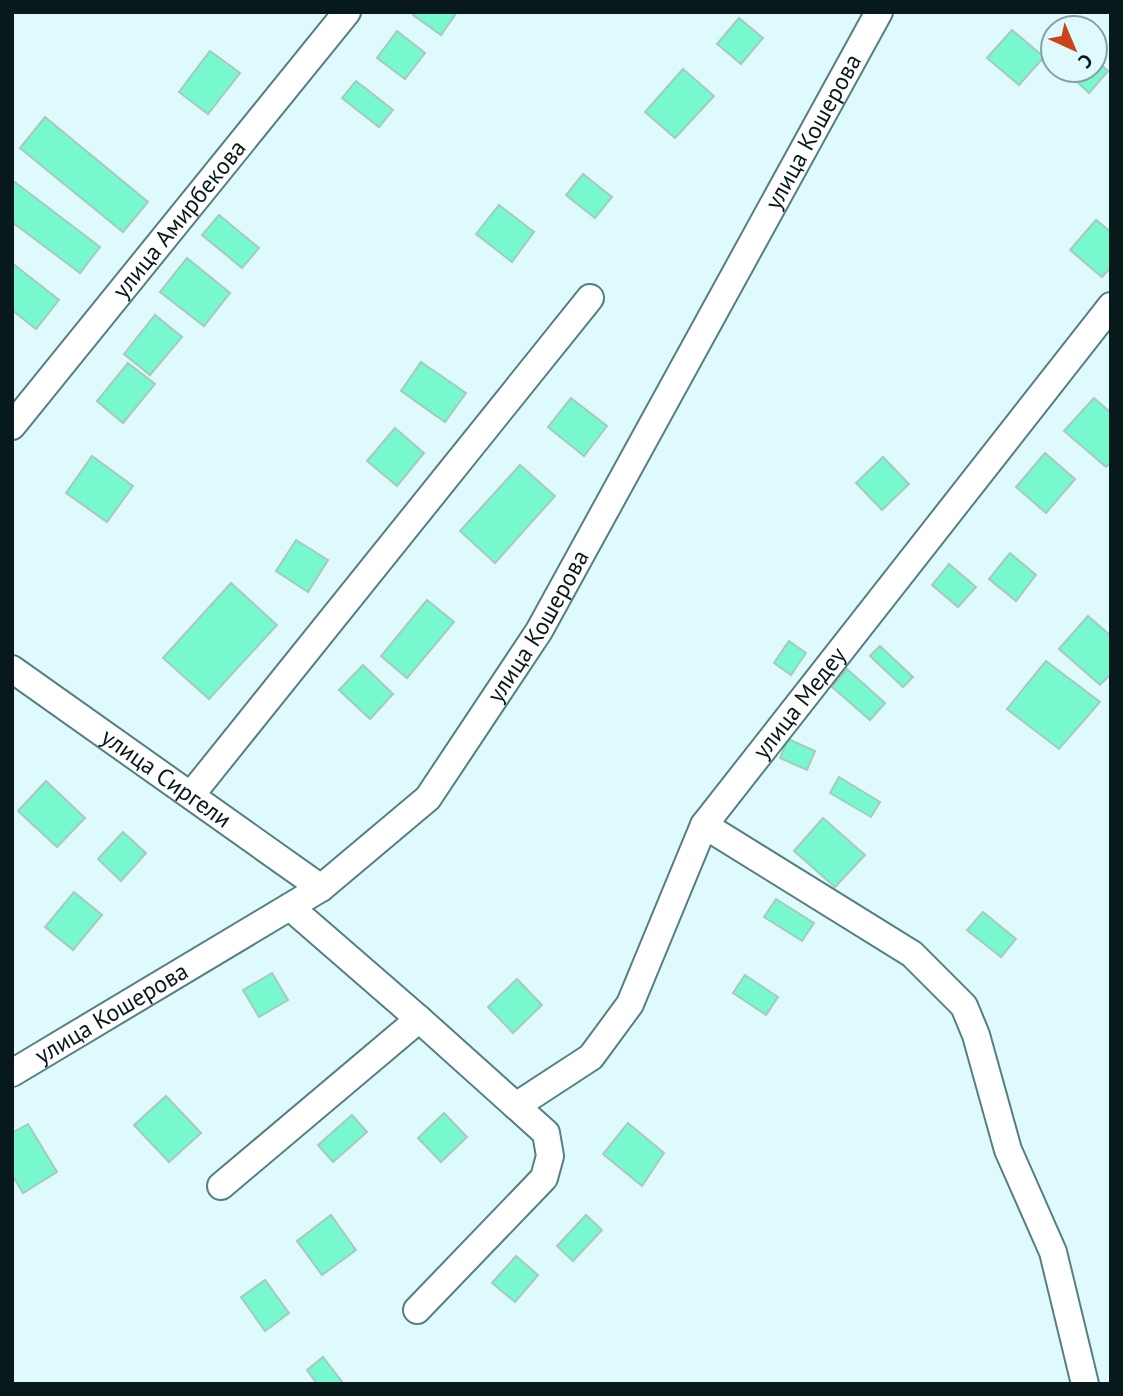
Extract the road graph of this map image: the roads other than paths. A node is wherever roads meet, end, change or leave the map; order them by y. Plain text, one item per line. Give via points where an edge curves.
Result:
1 (347, 12) edge
2 (879, 12) edge
3 (590, 298) dead end
4 (1111, 306) edge
5 (12, 426) edge
6 (12, 669) edge
7 (191, 795) junction
8 (704, 825) junction
9 (321, 888) junction
10 (290, 907) junction
11 (419, 1019) junction
12 (12, 1073) edge
13 (516, 1106) junction
14 (221, 1186) dead end
15 (417, 1310) dead end
16 (1085, 1384) edge

1 - 5 street, улица Амирбекова
2 - 9 street, улица Кошерова via 539,631 428,798
3 - 7 street
4 - 8 street, улица Медеу
6 - 7 street, улица Сиргели
7 - 9 street, улица Сиргели
8 - 13 street, улица Медеу via 630,1004 591,1057
8 - 16 street via 912,954 964,1006 1008,1150 1053,1252
9 - 10 street, улица Кошерова
10 - 11 street
10 - 12 street, улица Кошерова
11 - 13 street
11 - 14 street
13 - 15 street via 546,1133 550,1156 544,1178

